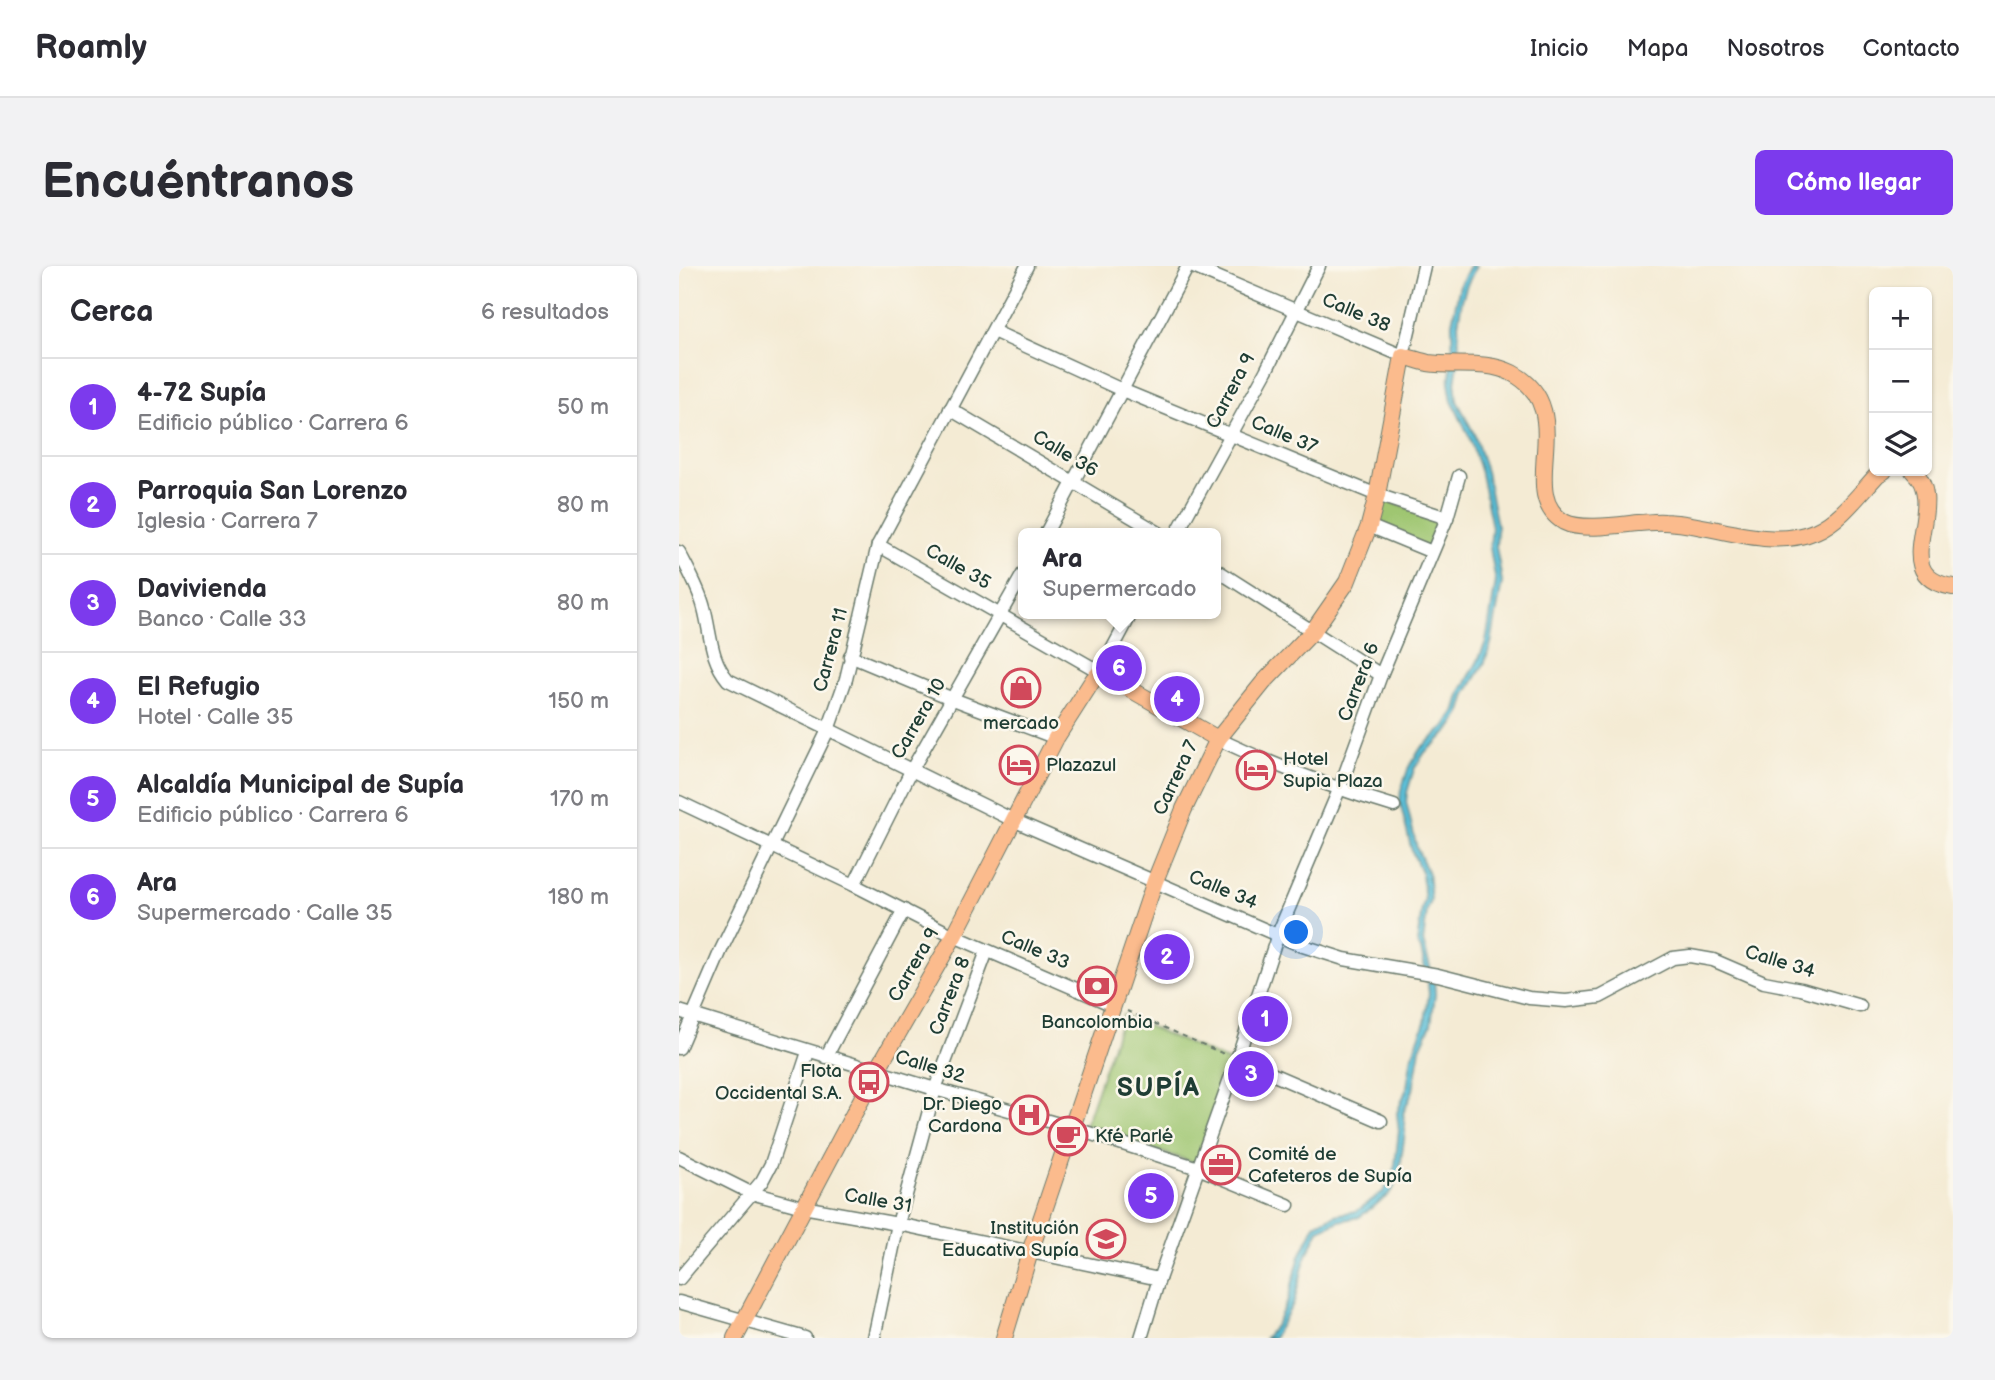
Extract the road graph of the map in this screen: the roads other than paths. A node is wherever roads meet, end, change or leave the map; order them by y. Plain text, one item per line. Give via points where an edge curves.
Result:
1 (1027, 266) edge
2 (1189, 266) edge
3 (1319, 266) edge
4 (1424, 266) edge
5 (1296, 310) junction
6 (993, 331) junction
7 (1403, 355) junction
8 (1122, 390) junction
9 (950, 409) junction
10 (1232, 435) junction
11 (1459, 476) dead end
12 (1876, 476) edge
13 (1919, 476) edge
14 (1075, 481) junction
15 (1377, 495) junction
16 (1447, 518) junction
17 (1369, 526) junction
18 (1049, 528) edge
19 (1151, 528) edge
20 (1180, 528) edge
21 (878, 545) junction
22 (679, 552) edge
23 (1432, 552) junction
24 (1221, 573) edge
25 (1018, 583) edge
26 (1953, 587) edge
27 (1000, 615) junction
28 (1128, 619) edge
29 (1313, 631) junction
30 (850, 656) junction
31 (1100, 672) junction
32 (1381, 675) junction
33 (953, 699) junction
34 (828, 730) junction
35 (1056, 738) junction
36 (1218, 738) junction
37 (911, 771) junction
38 (1339, 790) junction
39 (679, 802) edge
40 (1394, 806) dead end
41 (1013, 820) junction
42 (772, 845) junction
43 (1155, 881) junction
44 (855, 885) junction
45 (904, 910) junction
46 (1278, 934) junction
47 (954, 936) junction
48 (987, 951) junction
49 (1113, 1005) junction
50 (1860, 1006) dead end
51 (685, 1013) edge
52 (679, 1048) edge
53 (809, 1052) junction
54 (827, 1057) junction
55 (1237, 1059) junction
56 (877, 1070) junction
57 (935, 1089) junction
58 (1381, 1121) dead end
59 (1073, 1128) junction
60 (679, 1157) edge
61 (1198, 1168) junction
62 (751, 1194) junction
63 (1288, 1205) dead end
64 (803, 1207) junction
65 (898, 1224) junction
66 (1030, 1252) junction
67 (679, 1279) edge
68 (1159, 1279) junction
69 (679, 1302) edge
70 (745, 1321) junction
71 (735, 1338) edge
72 (805, 1338) edge
73 (874, 1338) edge
74 (1004, 1338) edge
75 (1141, 1338) edge

1 - 6 street, Carrera 11
2 - 5 street, Calle 38
2 - 8 street
3 - 5 street, Carrera 9
4 - 7 street, Carrera 7
5 - 7 street, Calle 38
5 - 10 street, Carrera 9
6 - 8 street, Calle 37
6 - 9 street, Carrera 11
7 - 12 main road, Calle 38 via 1428,363 1471,363 1510,372 1525,382 1537,396 1546,428 1543,494 1550,511 1566,523 1587,527 1665,522 1793,538 1834,521
7 - 15 main road, Carrera 7
8 - 10 street, Calle 37
8 - 14 street
9 - 14 street, Calle 36
9 - 21 street, Carrera 11
10 - 15 street, Calle 37
10 - 20 street, Carrera 9
11 - 16 street, Carrera 6
13 - 26 main road via 1927,495 1919,554 1924,572 1939,585
14 - 18 street
14 - 19 street, Calle 36
15 - 16 street, Calle 37
15 - 17 main road, Carrera 7
16 - 23 street, Carrera 6
17 - 23 street
17 - 29 main road, Carrera 7 via 1347,582
21 - 27 street, Calle 35
21 - 30 street, Carrera 11
22 - 34 street, Calle 34 via 704,606 713,656 728,680
23 - 32 street, Carrera 6
24 - 29 street
25 - 27 street, Carrera 10
27 - 31 street, Calle 35
27 - 33 street, Carrera 10
28 - 31 street, Carrera 9
29 - 32 street
29 - 36 main road, Carrera 7
30 - 33 street
30 - 34 street, Carrera 11
31 - 35 main road, Carrera 9
31 - 36 main road, Calle 35
32 - 38 street, Carrera 6
33 - 35 street
33 - 37 street, Carrera 10
34 - 37 street, Calle 34
34 - 42 street, Carrera 11
35 - 41 main road, Carrera 9
36 - 38 street, Calle 35
36 - 43 main road, Carrera 7
37 - 41 street, Calle 34
37 - 44 street, Carrera 10
38 - 40 street, Calle 35
38 - 46 street, Carrera 6
39 - 42 street, Calle 33
41 - 43 street, Calle 34
41 - 47 main road, Carrera 9
42 - 44 street, Calle 33
42 - 51 street, Carrera 11
43 - 46 street, Calle 34
43 - 49 main road, Carrera 7
44 - 45 street, Calle 33
45 - 47 street, Calle 33
45 - 54 street
46 - 50 street, Calle 34 via 1344,958 1529,998 1599,996 1673,958 1690,956 1713,960 1764,982
46 - 55 street, Carrera 6
47 - 48 street, Calle 33
47 - 56 main road, Carrera 9
48 - 49 street, Calle 33
48 - 57 street, Carrera 8
49 - 59 main road, Carrera 7
51 - 52 street, Carrera 11
51 - 53 street, Calle 32
53 - 54 street, Calle 32
53 - 62 street via 771,1164
54 - 56 street, Calle 32
55 - 58 street
55 - 61 street, Carrera 6
56 - 57 street, Calle 32
56 - 64 main road, Carrera 9
57 - 59 street, Calle 32
57 - 65 street, Carrera 8
59 - 61 street, Calle 32
59 - 66 main road, Carrera 7
60 - 62 street, Calle 31
61 - 63 street, Calle 32
61 - 68 street, Carrera 6
62 - 64 street, Calle 31
62 - 67 street
64 - 65 street, Calle 31
64 - 70 main road, Carrera 9
65 - 66 street, Calle 31
65 - 73 street, Carrera 8
66 - 68 street, Calle 31
66 - 74 main road, Carrera 7
68 - 75 street, Carrera 6
69 - 70 street
70 - 71 main road, Carrera 9
70 - 72 street

